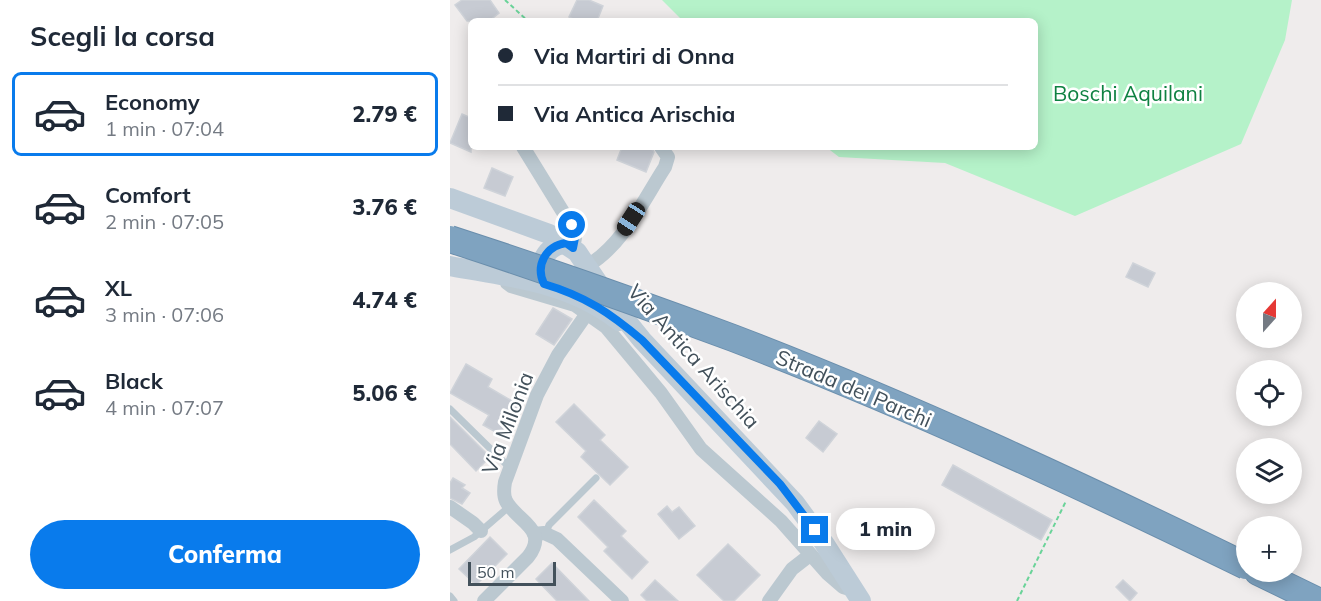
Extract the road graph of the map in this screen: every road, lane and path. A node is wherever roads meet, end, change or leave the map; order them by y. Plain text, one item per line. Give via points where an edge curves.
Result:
1 (505, 0) edge
2 (525, 18) edge
3 (525, 150) edge
4 (663, 150) edge
5 (450, 198) edge
6 (450, 222) edge
7 (450, 239) edge
8 (569, 246) junction
9 (450, 266) edge
10 (586, 266) junction
11 (506, 276) junction
12 (553, 286) junction
13 (588, 312) junction
14 (642, 340) junction
15 (450, 409) edge
16 (510, 468) junction
17 (596, 478) dead end
18 (1070, 493) dead end
19 (510, 506) junction
20 (450, 507) edge
21 (481, 531) junction
22 (540, 534) junction
23 (1236, 544) edge
24 (450, 550) edge
25 (810, 555) junction
26 (1236, 561) edge
27 (1302, 576) edge
28 (1279, 582) edge
29 (1321, 585) edge
30 (858, 595) edge
31 (450, 596) edge
32 (454, 601) edge
33 (484, 601) edge
34 (622, 601) edge
35 (768, 601) edge
36 (1017, 601) edge
37 (1318, 601) edge

1 - 2 path
3 - 8 street via 572,225 575,238
4 - 10 street via 668,157 665,167 615,244
5 - 8 main road, Via Antica Arischia via 549,234
6 - 23 highway, Strada dei Parchi via 681,302 797,347 1039,451
7 - 26 highway, Strada dei Parchi, bridge via 672,316 807,368 1081,486
8 - 10 main road, Via Antica Arischia
8 - 12 main road via 555,247 543,259 541,272
9 - 11 main road
10 - 12 main road via 586,274 578,285 567,289
10 - 14 main road, Via Antica Arischia
11 - 12 main road
11 - 13 street via 511,286 559,299
12 - 14 main road via 603,309
13 - 16 street, Via Milonia via 548,372
13 - 25 street via 613,333 701,449 781,521
14 - 30 main road, Via Antica Arischia via 788,493
15 - 16 lane
16 - 19 street, Via Milonia via 504,490
17 - 22 lane
18 - 36 path
19 - 21 lane
19 - 22 street, Via Milonia
20 - 21 street
21 - 24 lane
22 - 33 street via 530,555
22 - 34 street, Via Milonia via 557,539
25 - 30 street via 840,585
25 - 35 street via 792,569
27 - 29 highway
28 - 37 highway
31 - 32 lane

